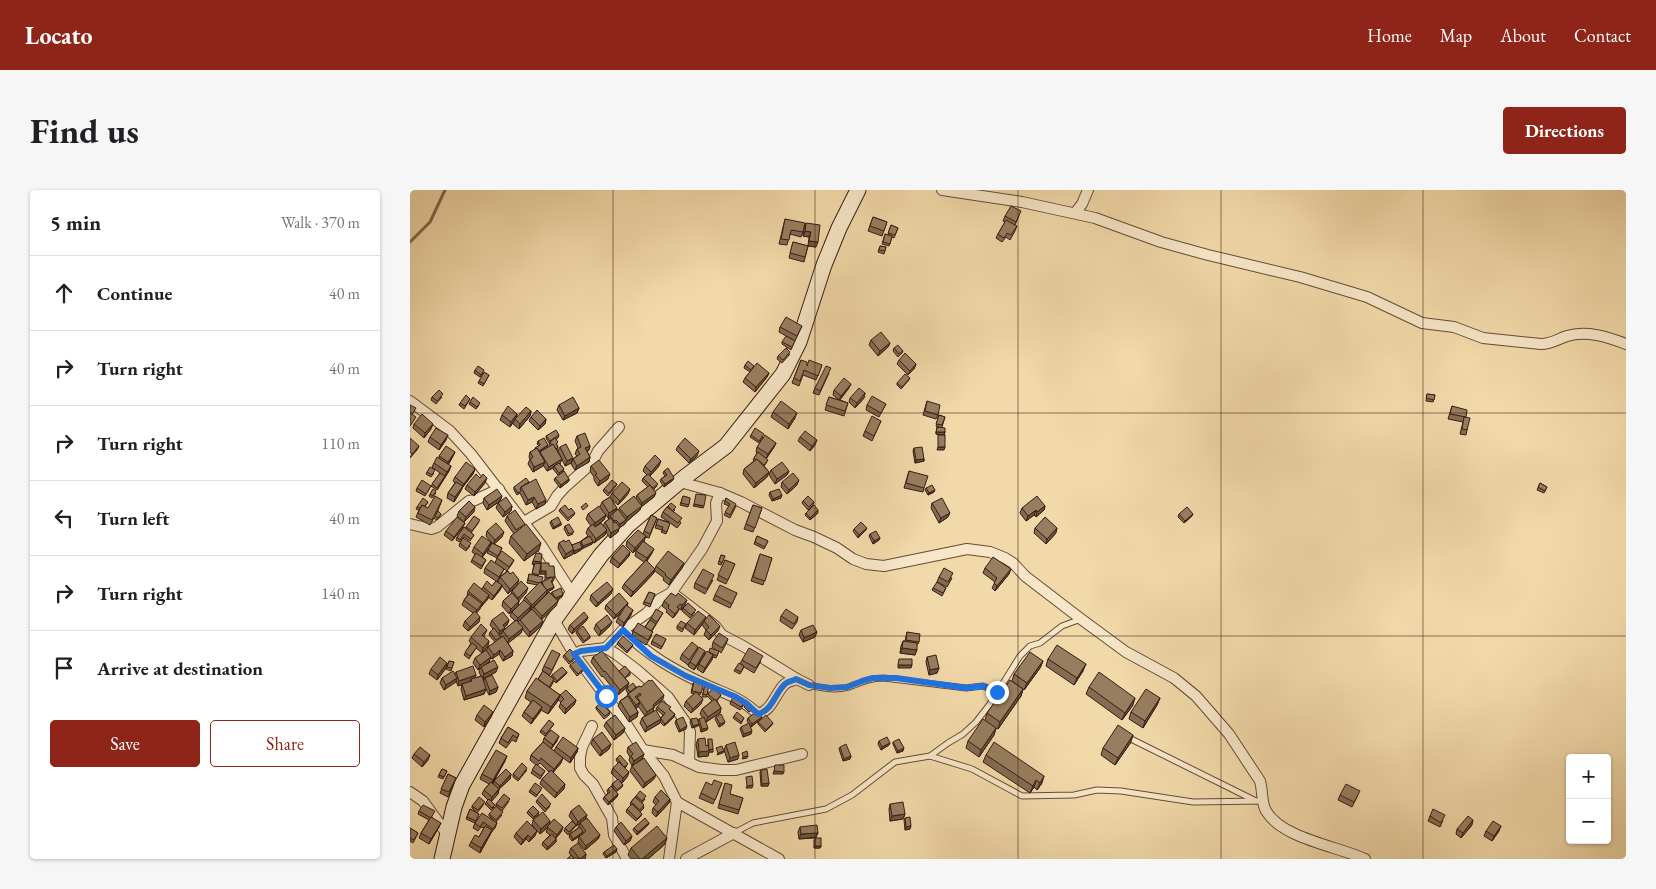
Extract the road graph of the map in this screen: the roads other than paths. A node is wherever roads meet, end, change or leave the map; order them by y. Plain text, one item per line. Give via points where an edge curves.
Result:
1 (858, 190) edge
2 (942, 190) edge
3 (1088, 190) edge
4 (1075, 213) junction
5 (1626, 344) edge
6 (410, 401) edge
7 (619, 427) dead end
8 (680, 482) junction
9 (499, 489) junction
10 (720, 493) junction
11 (524, 522) junction
12 (410, 524) edge
13 (671, 593) junction
14 (572, 594) junction
15 (1081, 619) junction
16 (554, 620) junction
17 (623, 630) junction
18 (606, 648) junction
19 (574, 654) junction
20 (796, 679) junction
21 (809, 685) joint
22 (997, 692) junction
23 (592, 726) dead end
24 (1126, 736) edge
25 (643, 750) junction
26 (802, 754) dead end
27 (930, 756) junction
28 (689, 762) junction
29 (410, 792) edge
30 (1260, 801) junction
31 (678, 802) junction
32 (734, 833) junction
33 (447, 834) junction
34 (442, 859) edge
35 (627, 859) edge
36 (669, 859) edge
37 (686, 859) edge
38 (780, 859) edge
39 (1365, 859) edge

1 - 8 street via 839,228 799,342 783,374 726,446
2 - 4 street
3 - 4 street
4 - 5 street via 1199,253 1300,277 1367,298 1422,323 1454,328 1483,338 1549,344 1576,334 1609,338
6 - 9 street via 450,431
7 - 11 street via 598,451 592,464 565,487 551,506
8 - 10 street
8 - 14 street via 628,524
9 - 11 street
9 - 12 street via 469,501 437,527
10 - 13 street via 716,503 716,521 702,549
10 - 15 street via 866,564 884,566 967,549 990,552 1013,563
11 - 14 street
13 - 17 street
13 - 20 street via 730,641
14 - 16 street
15 - 22 lane via 1062,626 1040,643 1030,646
15 - 30 street via 1126,652 1174,678 1196,696 1229,734 1260,781 1263,788
16 - 19 street
16 - 33 street via 462,785
17 - 18 street
17 - 20 street via 651,656 686,676 736,697 758,714 770,707 786,684
18 - 19 street
18 - 28 street via 668,697 690,732
19 - 25 street
20 - 21 street
21 - 22 lane via 847,687 867,679 884,678 966,688 983,686
22 - 27 lane via 976,722
23 - 35 street via 582,747 580,768 612,818 614,835
24 - 30 lane
25 - 28 street via 673,755
25 - 31 street via 664,776
26 - 28 street via 736,770 703,768
27 - 30 lane via 972,769 1022,796 1074,795 1097,790 1193,802
27 - 32 lane via 895,762 852,795 826,809 753,823
29 - 33 street via 423,801
30 - 39 street via 1271,816 1289,830 1308,840
31 - 32 street
31 - 36 street
32 - 37 street
32 - 38 street
33 - 34 street

